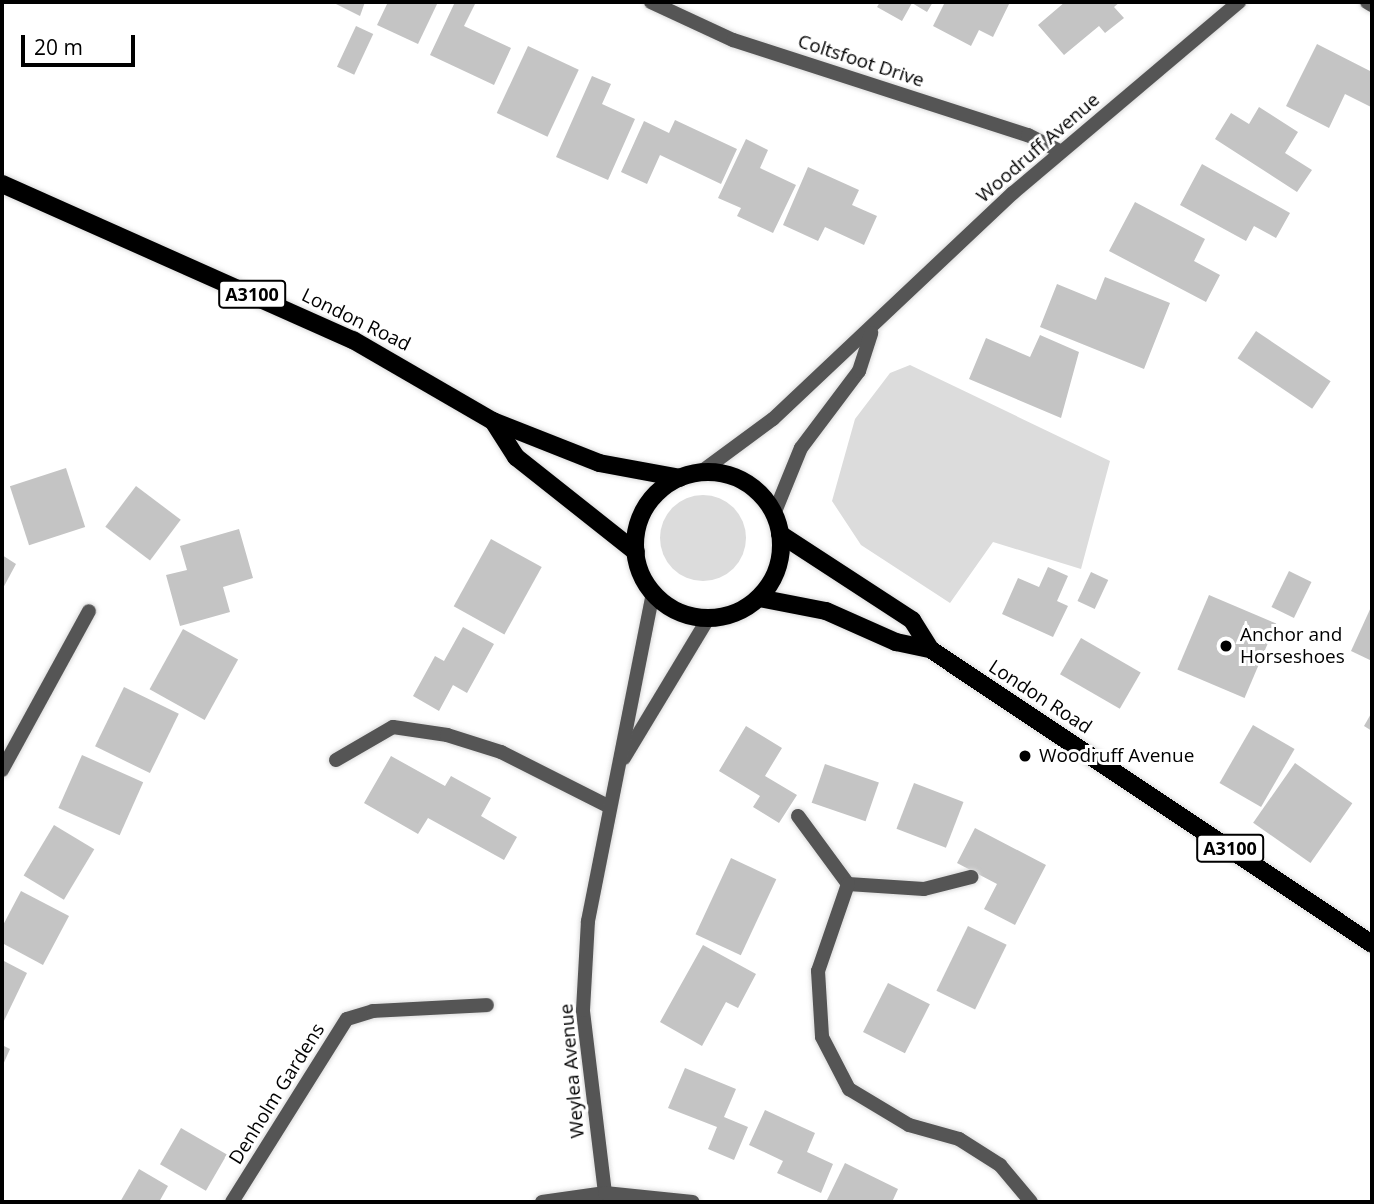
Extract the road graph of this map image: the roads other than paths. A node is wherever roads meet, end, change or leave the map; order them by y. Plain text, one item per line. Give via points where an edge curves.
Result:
1 (652, 2) edge
2 (1239, 2) edge
3 (1367, 2) edge
4 (1372, 5) edge
5 (1061, 152) junction
6 (2, 184) edge
7 (871, 333) junction
8 (493, 421) junction
9 (701, 472) junction
10 (680, 478) junction
11 (774, 514) junction
12 (780, 534) junction
13 (636, 552) junction
14 (653, 593) junction
15 (759, 597) junction
16 (89, 611) dead end
17 (706, 622) junction
18 (930, 649) junction
19 (623, 759) junction
20 (335, 760) dead end
21 (2, 771) edge
22 (610, 807) junction
23 (798, 816) dead end
24 (971, 877) dead end
25 (848, 884) junction
26 (1372, 944) edge
27 (487, 1004) dead end
28 (605, 1193) junction
29 (232, 1202) edge
30 (542, 1202) edge
31 (693, 1202) edge
32 (1031, 1202) edge

1 - 5 street, Coltsfoot Drive via 733,40 1028,135
2 - 5 street, Woodruff Avenue
3 - 4 street
5 - 7 street, Woodruff Avenue
6 - 8 main road, London Road / A3100 via 353,340
7 - 9 street, Woodruff Avenue
7 - 11 street, Woodruff Avenue via 859,371 801,448
8 - 10 main road, London Road / A3100 via 598,463
8 - 13 main road, London Road / A3100 via 516,457
9 - 10 main road
9 - 11 main road via 750,484
10 - 13 main road via 642,509
11 - 12 main road
12 - 15 main road via 773,578
12 - 18 main road, London Road / A3100 via 912,620
13 - 14 main road
14 - 17 main road via 670,609
14 - 19 street, Weylea Avenue
15 - 17 main road
15 - 18 main road, London Road / A3100 via 826,611 896,642
16 - 21 street
17 - 19 street, Weylea Avenue
18 - 26 main road, London Road / A3100
19 - 22 street, Weylea Avenue
20 - 22 street via 393,727 447,735 501,752
22 - 28 street, Weylea Avenue via 588,921 583,1010
23 - 25 street
24 - 25 street via 924,889
25 - 32 street via 818,971 822,1037 849,1089 909,1125 969,1145 1000,1165
27 - 29 street, Denholm Gardens via 373,1011 347,1019
28 - 30 street
28 - 31 street

